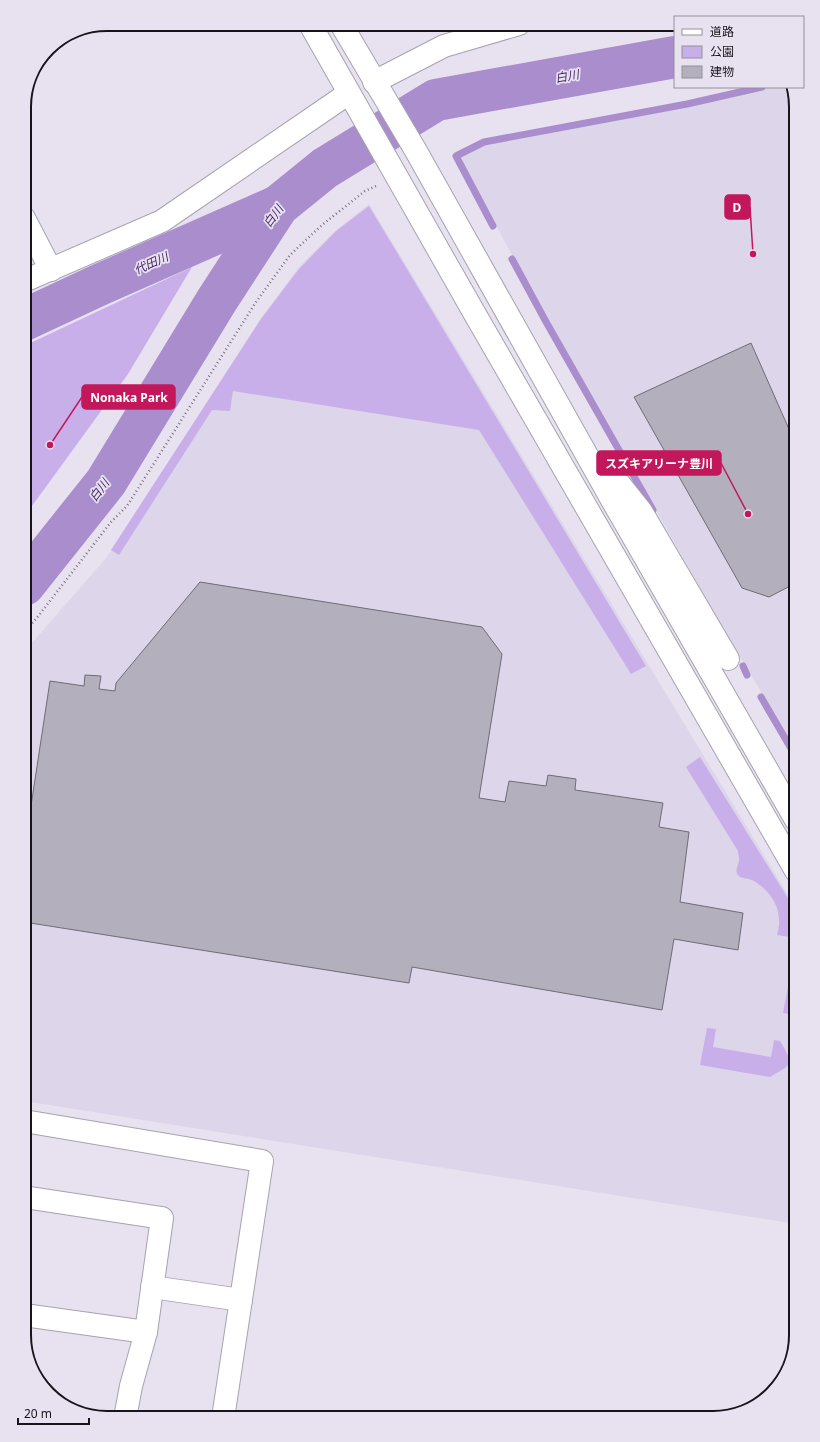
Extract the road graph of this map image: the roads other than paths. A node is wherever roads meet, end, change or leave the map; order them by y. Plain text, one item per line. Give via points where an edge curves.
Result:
1 (314, 31) edge
2 (345, 31) edge
3 (495, 31) edge
4 (379, 89) junction
5 (349, 93) junction
6 (31, 231) edge
7 (51, 270) junction
8 (31, 278) edge
9 (566, 418) junction
10 (728, 659) dead end
11 (789, 808) edge
12 (789, 859) edge
13 (31, 1123) edge
14 (31, 1199) edge
15 (152, 1287) junction
16 (241, 1300) junction
17 (31, 1315) edge
18 (146, 1332) junction
19 (126, 1411) edge
20 (224, 1411) edge

1 - 5 street
2 - 4 street
3 - 4 street via 444,46
4 - 9 street
5 - 7 street via 162,221
5 - 12 street
6 - 7 street
7 - 8 street
9 - 10 street via 641,511
9 - 11 street
13 - 16 street via 262,1161
14 - 15 street via 162,1218
15 - 16 street
15 - 18 street
16 - 20 street
17 - 18 street
18 - 19 street

